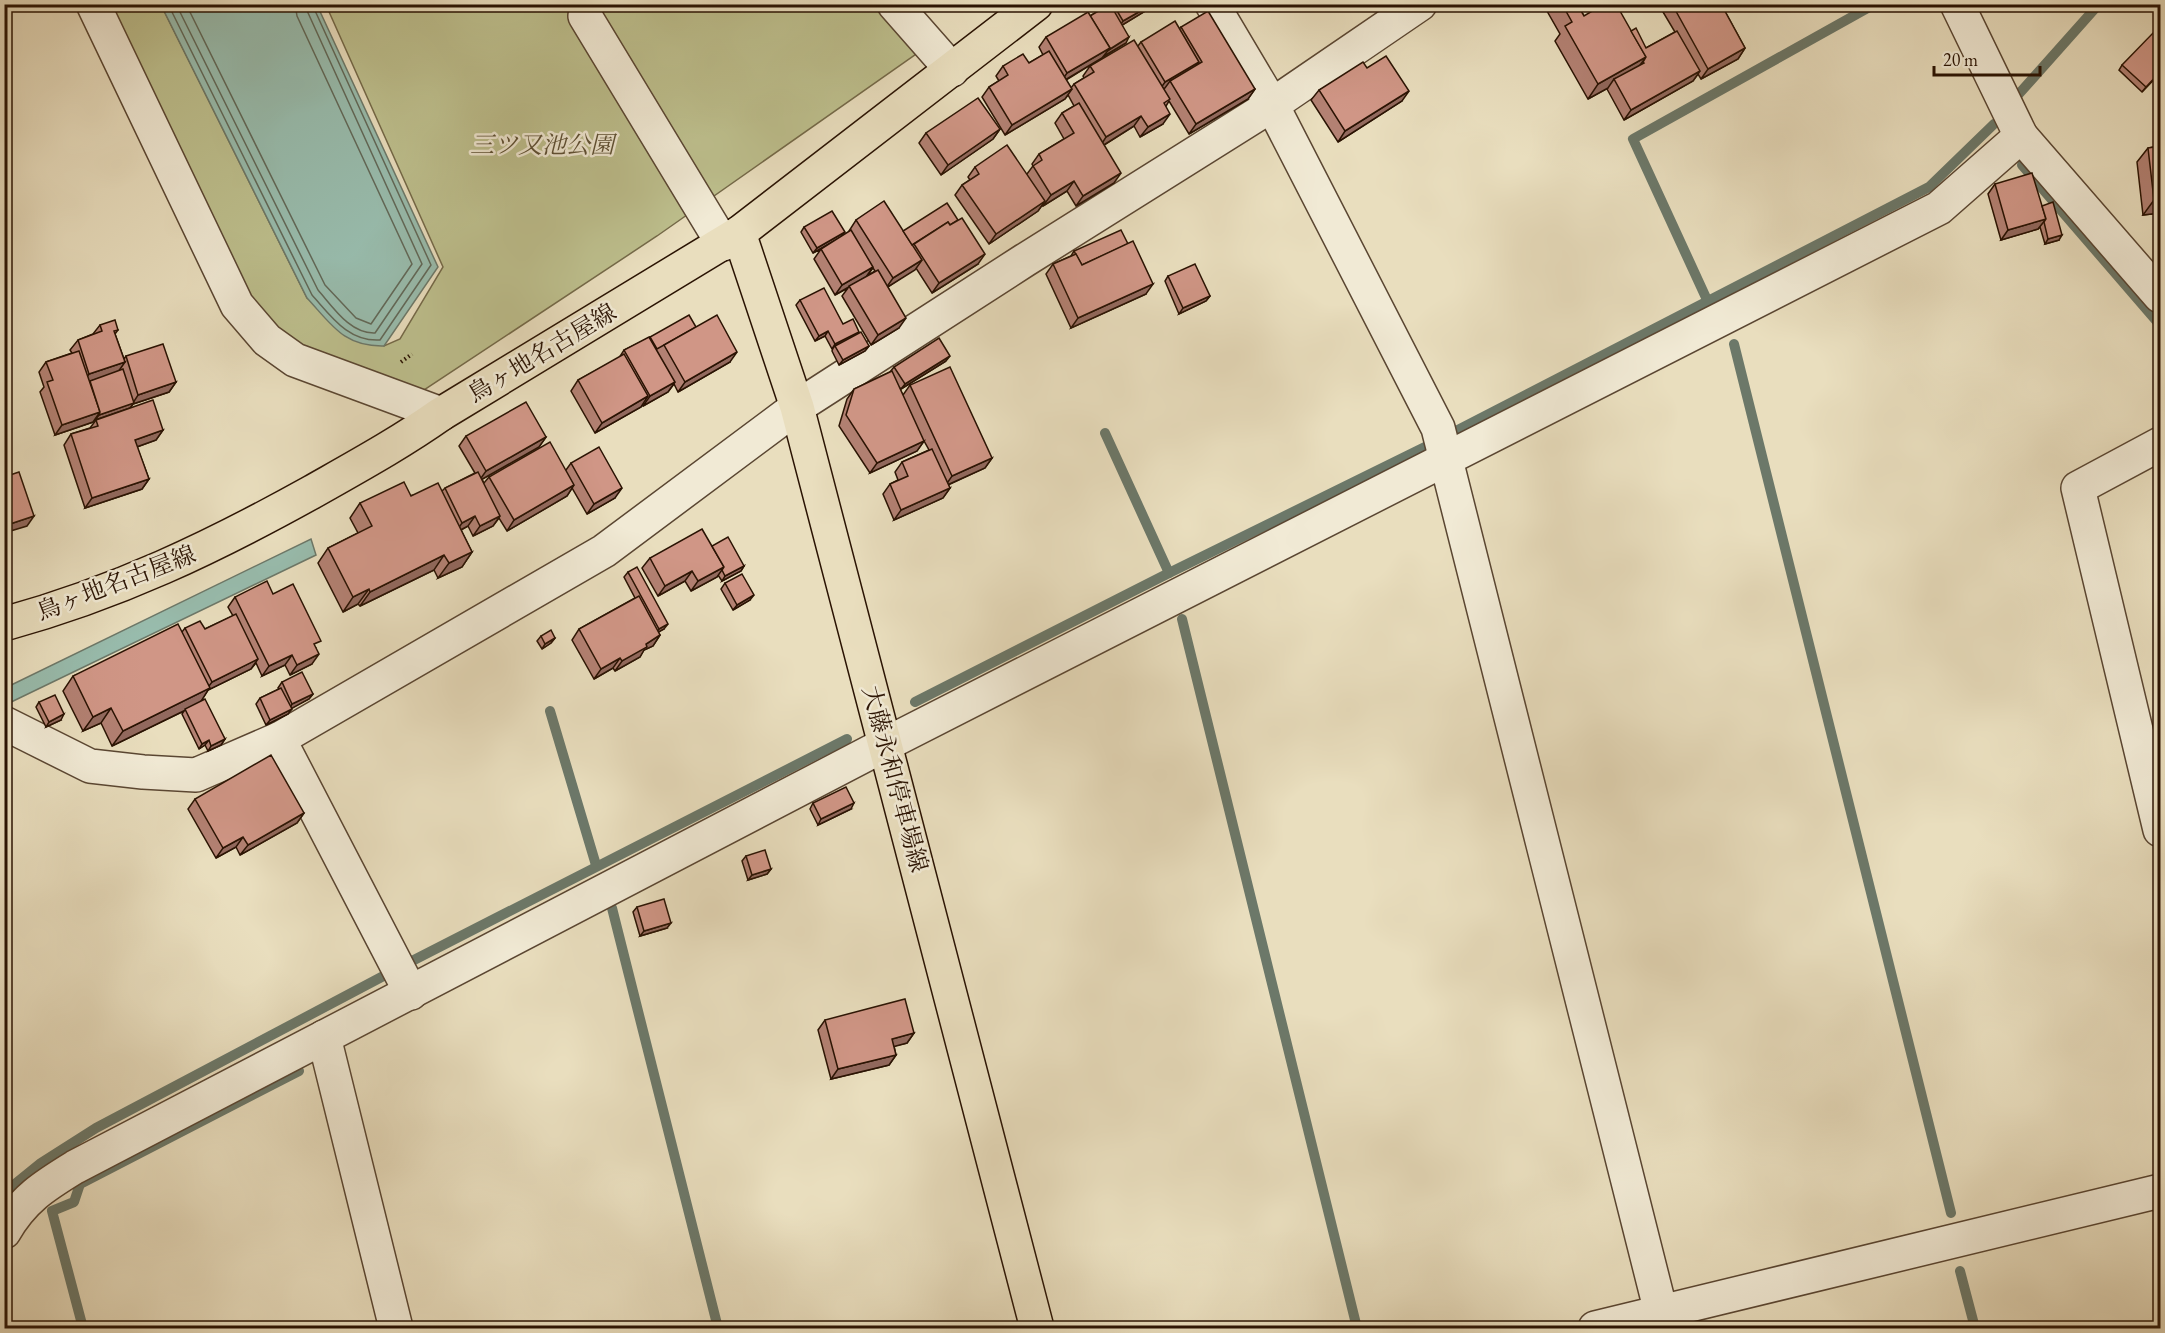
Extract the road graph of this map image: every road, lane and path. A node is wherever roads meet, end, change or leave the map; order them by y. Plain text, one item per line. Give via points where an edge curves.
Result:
1 (93, 4) edge
2 (894, 4) edge
3 (1036, 4) edge
4 (1212, 4) edge
5 (1420, 4) edge
6 (1957, 4) edge
7 (585, 16) dead end
8 (952, 70) junction
9 (1272, 105) junction
10 (2021, 136) junction
11 (731, 239) junction
12 (2160, 296) edge
13 (412, 354) dead end
14 (397, 365) dead end
15 (797, 407) junction
16 (441, 414) junction
17 (2160, 444) edge
18 (1446, 458) junction
19 (4, 624) edge
20 (6, 724) edge
21 (279, 739) junction
22 (886, 744) junction
23 (2160, 830) edge
24 (411, 993) junction
25 (324, 1037) junction
26 (2160, 1191) edge
27 (4, 1232) edge
28 (1663, 1320) edge
29 (396, 1329) edge
30 (1037, 1329) edge
31 (1594, 1329) edge

1 - 16 street via 237,305 267,340 295,360
2 - 8 street
3 - 8 main road, 鳥ヶ地名古屋線
4 - 9 street
5 - 9 street
6 - 10 street
7 - 11 street
8 - 11 main road, 鳥ヶ地名古屋線
9 - 15 street
9 - 18 street via 1438,428
10 - 12 street
10 - 18 street via 1939,208
11 - 15 main road, 大藤永和停車場線
11 - 16 main road, 鳥ヶ地名古屋線
13 - 14 path
15 - 21 street via 604,551
15 - 22 main road, 大藤永和停車場線
16 - 19 main road, 鳥ヶ地名古屋線 via 401,442 278,511 152,574 52,611
17 - 23 street via 2078,488
18 - 22 street
18 - 28 street
20 - 21 street via 90,766 196,775
21 - 24 street
22 - 24 street
22 - 30 main road, 大藤永和停車場線
24 - 25 street
25 - 27 street via 50,1182 16,1210
25 - 29 street
26 - 28 street
28 - 31 street

